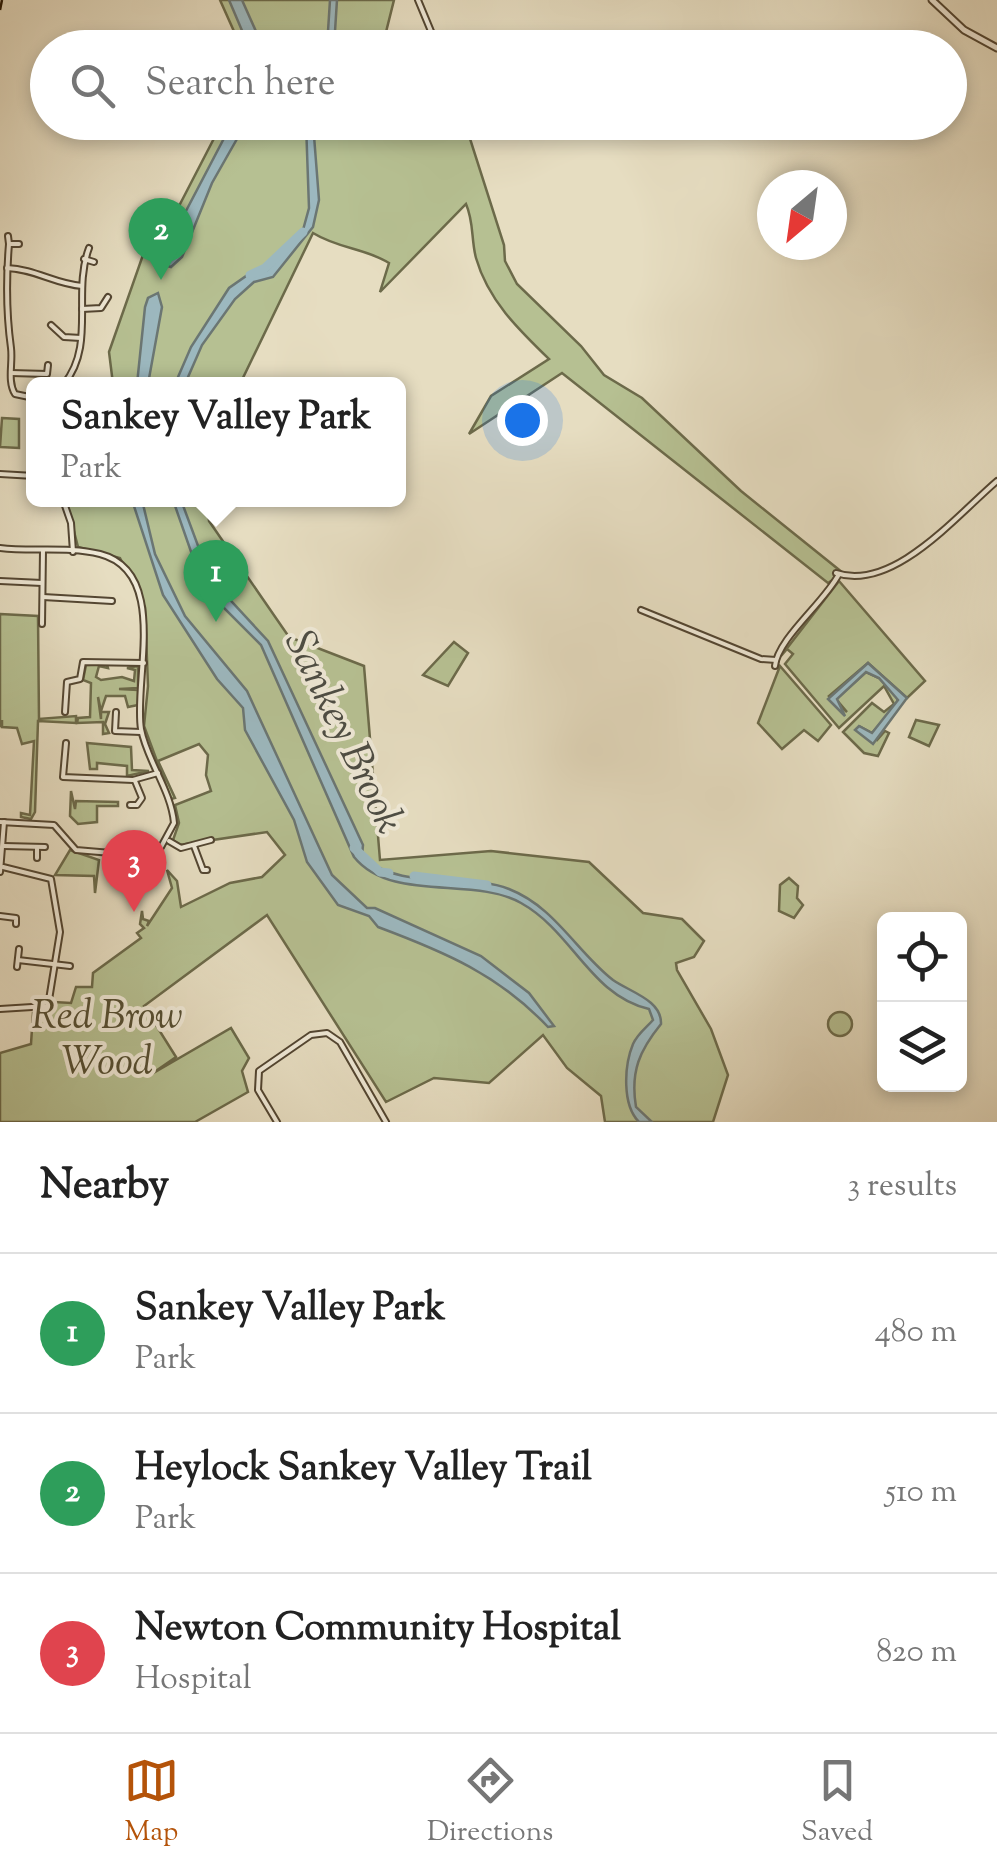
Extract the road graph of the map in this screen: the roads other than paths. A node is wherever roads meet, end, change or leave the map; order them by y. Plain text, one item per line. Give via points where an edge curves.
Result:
1 (418, 0) edge
2 (932, 0) edge
3 (430, 30) edge
4 (964, 30) edge
5 (967, 32) edge
6 (997, 48) edge
7 (8, 236) dead end
8 (9, 244) junction
9 (19, 244) dead end
10 (88, 248) dead end
11 (84, 259) junction
12 (94, 262) dead end
13 (7, 268) junction
14 (82, 286) junction
15 (108, 297) dead end
16 (82, 309) junction
17 (51, 324) dead end
18 (81, 338) junction
19 (48, 365) dead end
20 (11, 373) junction
21 (69, 377) edge
22 (26, 395) edge
23 (0, 474) edge
24 (26, 476) edge
25 (997, 481) edge
26 (66, 507) edge
27 (0, 548) edge
28 (43, 550) junction
29 (73, 552) junction
30 (0, 581) edge
31 (42, 584) junction
32 (42, 597) junction
33 (112, 602) dead end
34 (640, 610) dead end
35 (42, 624) dead end
36 (144, 664) junction
37 (65, 712) dead end
38 (116, 712) dead end
39 (142, 732) junction
40 (66, 743) dead end
41 (158, 773) junction
42 (134, 780) junction
43 (130, 805) dead end
44 (2, 822) edge
45 (169, 840) junction
46 (211, 840) dead end
47 (194, 845) junction
48 (4, 846) junction
49 (37, 847) junction
50 (45, 847) dead end
51 (37, 858) dead end
52 (2, 869) edge
53 (194, 876) dead end
54 (0, 916) edge
55 (16, 924) dead end
56 (19, 949) dead end
57 (56, 966) junction
58 (70, 966) dead end
59 (0, 1009) edge
60 (277, 1122) edge
61 (386, 1122) edge

1 - 3 street
2 - 4 street
5 - 6 street
7 - 8 street
8 - 9 street
8 - 13 street
10 - 11 street
11 - 12 street
11 - 14 street
13 - 14 street
13 - 20 street
14 - 16 street
15 - 16 street via 101,308
16 - 18 street
17 - 18 street via 64,337
18 - 21 street
19 - 20 street via 46,374
20 - 22 street via 12,391
23 - 24 street
25 - 34 street via 891,568 870,577 837,573 776,663
26 - 29 street
27 - 28 street
28 - 29 street
28 - 31 street
29 - 36 street via 117,560 127,574 144,616
30 - 31 street
31 - 32 street
32 - 33 street
32 - 35 street
36 - 37 street via 83,662 80,679 68,682
36 - 39 street
38 - 39 street via 116,731
39 - 41 street
40 - 42 street via 63,777
41 - 42 street
41 - 45 street via 174,817
42 - 43 street via 142,798
44 - 45 street via 54,824 83,852 144,852
44 - 48 street
45 - 47 street via 176,847
46 - 47 street
47 - 53 street via 205,870
48 - 49 street
48 - 52 street
49 - 50 street
49 - 51 street
52 - 57 street via 53,881 60,932
54 - 55 street via 16,918
56 - 57 street via 17,963
57 - 58 street
57 - 59 street via 46,1008
60 - 61 street via 258,1090 259,1071 319,1033 340,1042

